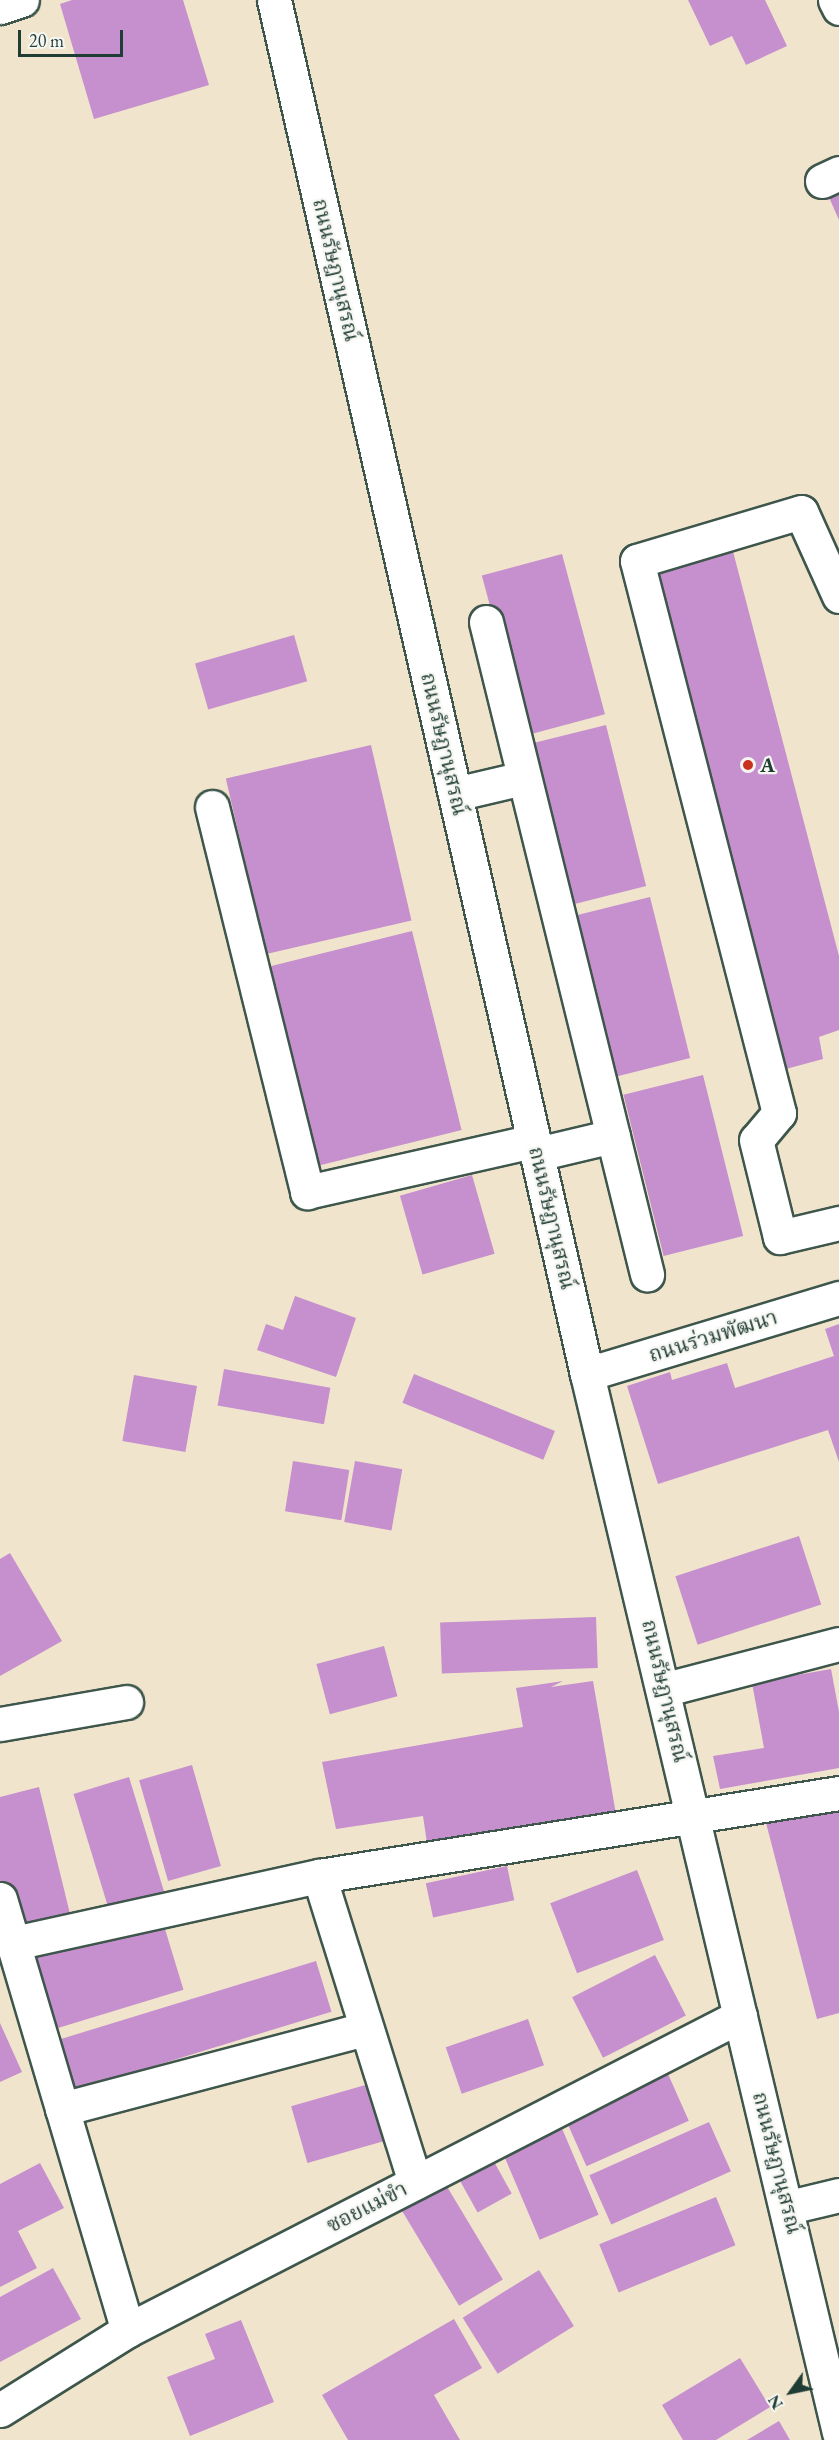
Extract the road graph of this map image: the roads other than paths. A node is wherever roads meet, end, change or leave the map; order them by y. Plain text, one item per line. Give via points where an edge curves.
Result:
1 (22, 0) edge
2 (274, 0) edge
3 (835, 0) edge
4 (0, 7) edge
5 (839, 8) edge
6 (839, 596) edge
7 (486, 622) dead end
8 (523, 778) junction
9 (455, 794) junction
10 (212, 807) dead end
11 (613, 1136) junction
12 (536, 1147) junction
13 (839, 1223) edge
14 (647, 1274) dead end
15 (839, 1298) edge
16 (587, 1374) junction
17 (839, 1644) edge
18 (666, 1689) junction
19 (126, 1702) dead end
20 (0, 1724) edge
21 (839, 1793) edge
22 (694, 1817) junction
23 (319, 1876) junction
24 (0, 1899) edge
25 (14, 1943) junction
26 (740, 2016) junction
27 (364, 2029) junction
28 (62, 2109) junction
29 (415, 2182) junction
30 (839, 2195) edge
31 (789, 2207) junction
32 (128, 2330) junction
33 (836, 2407) edge
34 (0, 2410) edge

1 - 4 street
2 - 9 street, ถนนรัษฎานุสรณ์
3 - 5 street
6 - 13 street via 801,512 637,561 780,1113 756,1140 780,1237
7 - 8 street
8 - 9 street
8 - 11 street
9 - 12 street, ถนนรัษฎานุสรณ์
10 - 12 street via 307,1192
11 - 12 street
11 - 14 street
12 - 16 street, ถนนรัษฎานุสรณ์
15 - 16 street, ถนนร่วมพัฒนา
16 - 18 street, ถนนรัษฎานุสรณ์
17 - 18 street
18 - 22 street, ถนนรัษฎานุสรณ์
19 - 20 street
21 - 22 street
22 - 23 street
22 - 26 street, ถนนรัษฎานุสรณ์
23 - 25 street
23 - 27 street
24 - 25 street
25 - 28 street
26 - 29 street, ซอยแม่ขำ
26 - 31 street, ถนนรัษฎานุสรณ์
27 - 28 street
27 - 29 street
28 - 32 street
29 - 32 street, ซอยแม่ขำ
30 - 31 street
31 - 33 street, ถนนรัษฎานุสรณ์
32 - 34 street, ซอยแม่ขำ

